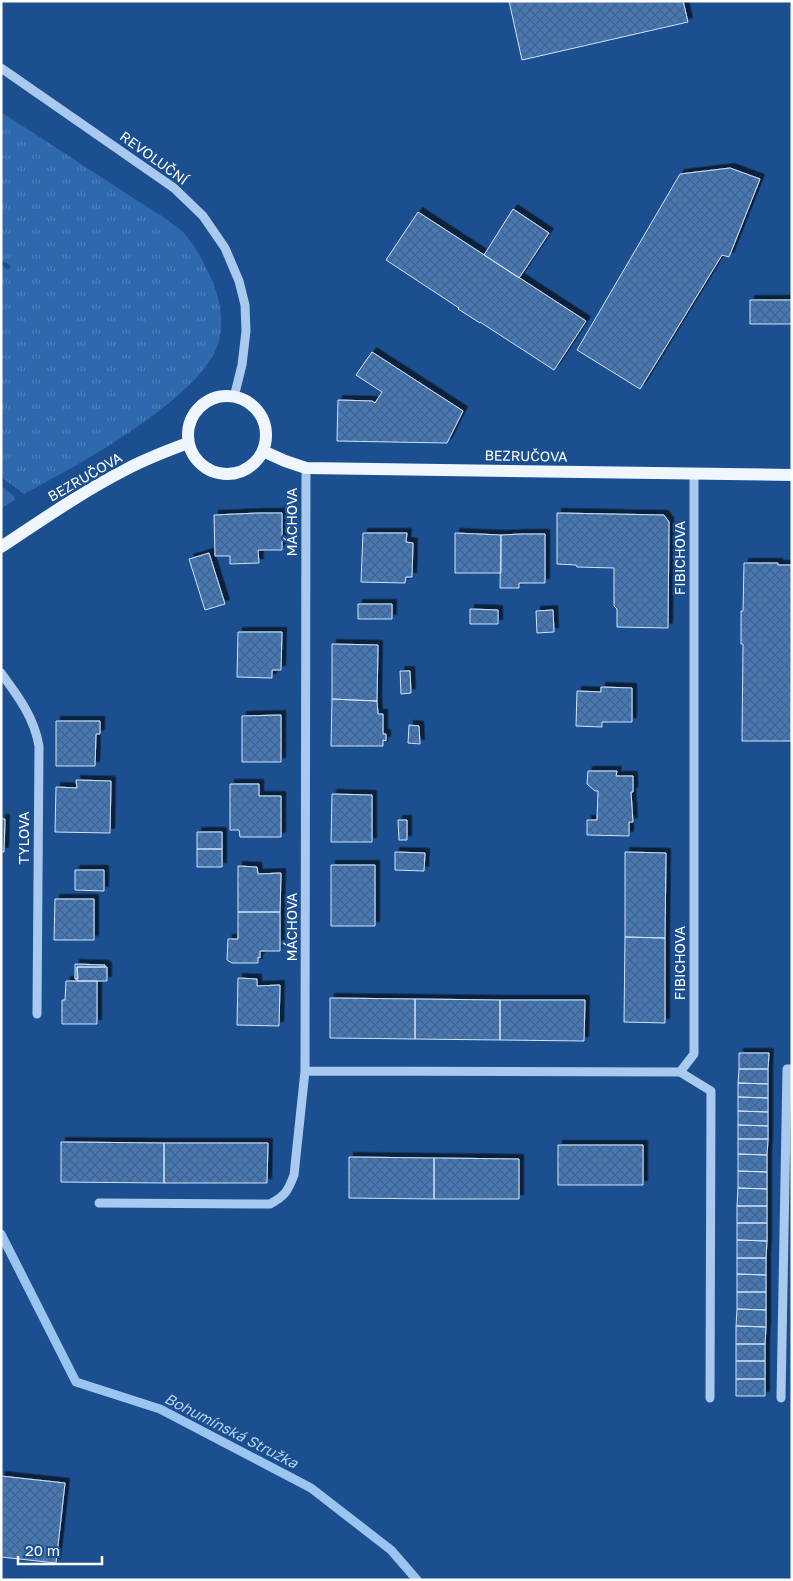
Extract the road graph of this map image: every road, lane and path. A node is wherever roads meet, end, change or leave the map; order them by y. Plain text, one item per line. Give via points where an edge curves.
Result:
1 (1, 68) edge
2 (234, 397) junction
3 (188, 443) junction
4 (263, 450) junction
5 (306, 468) junction
6 (694, 474) junction
7 (792, 475) edge
8 (1, 547) edge
9 (1, 673) edge
10 (37, 1014) dead end
11 (792, 1069) edge
12 (305, 1071) junction
13 (680, 1072) junction
14 (99, 1203) dead end
15 (787, 1301) edge
16 (710, 1398) dead end
17 (781, 1398) dead end

1 - 2 street, REVOLUČNÍ via 174,188 203,216 225,248 239,281 244,305 246,331
2 - 3 main road via 219,397 205,403 194,414 188,428
2 - 4 main road via 258,411 266,437
3 - 4 main road via 203,467 216,473 244,470
3 - 8 main road, BEZRUČOVA via 125,470
4 - 5 main road, BEZRUČOVA
5 - 6 main road, BEZRUČOVA
5 - 12 street, MÁCHOVA
6 - 7 main road, BEZRUČOVA
6 - 13 street, FIBICHOVA via 694,1054
9 - 10 street, TYLOVA via 30,717 39,746
11 - 15 street via 787,1069
12 - 13 street
12 - 14 street, MÁCHOVA via 294,1176 281,1198 270,1204
13 - 16 street via 711,1091
15 - 17 street

